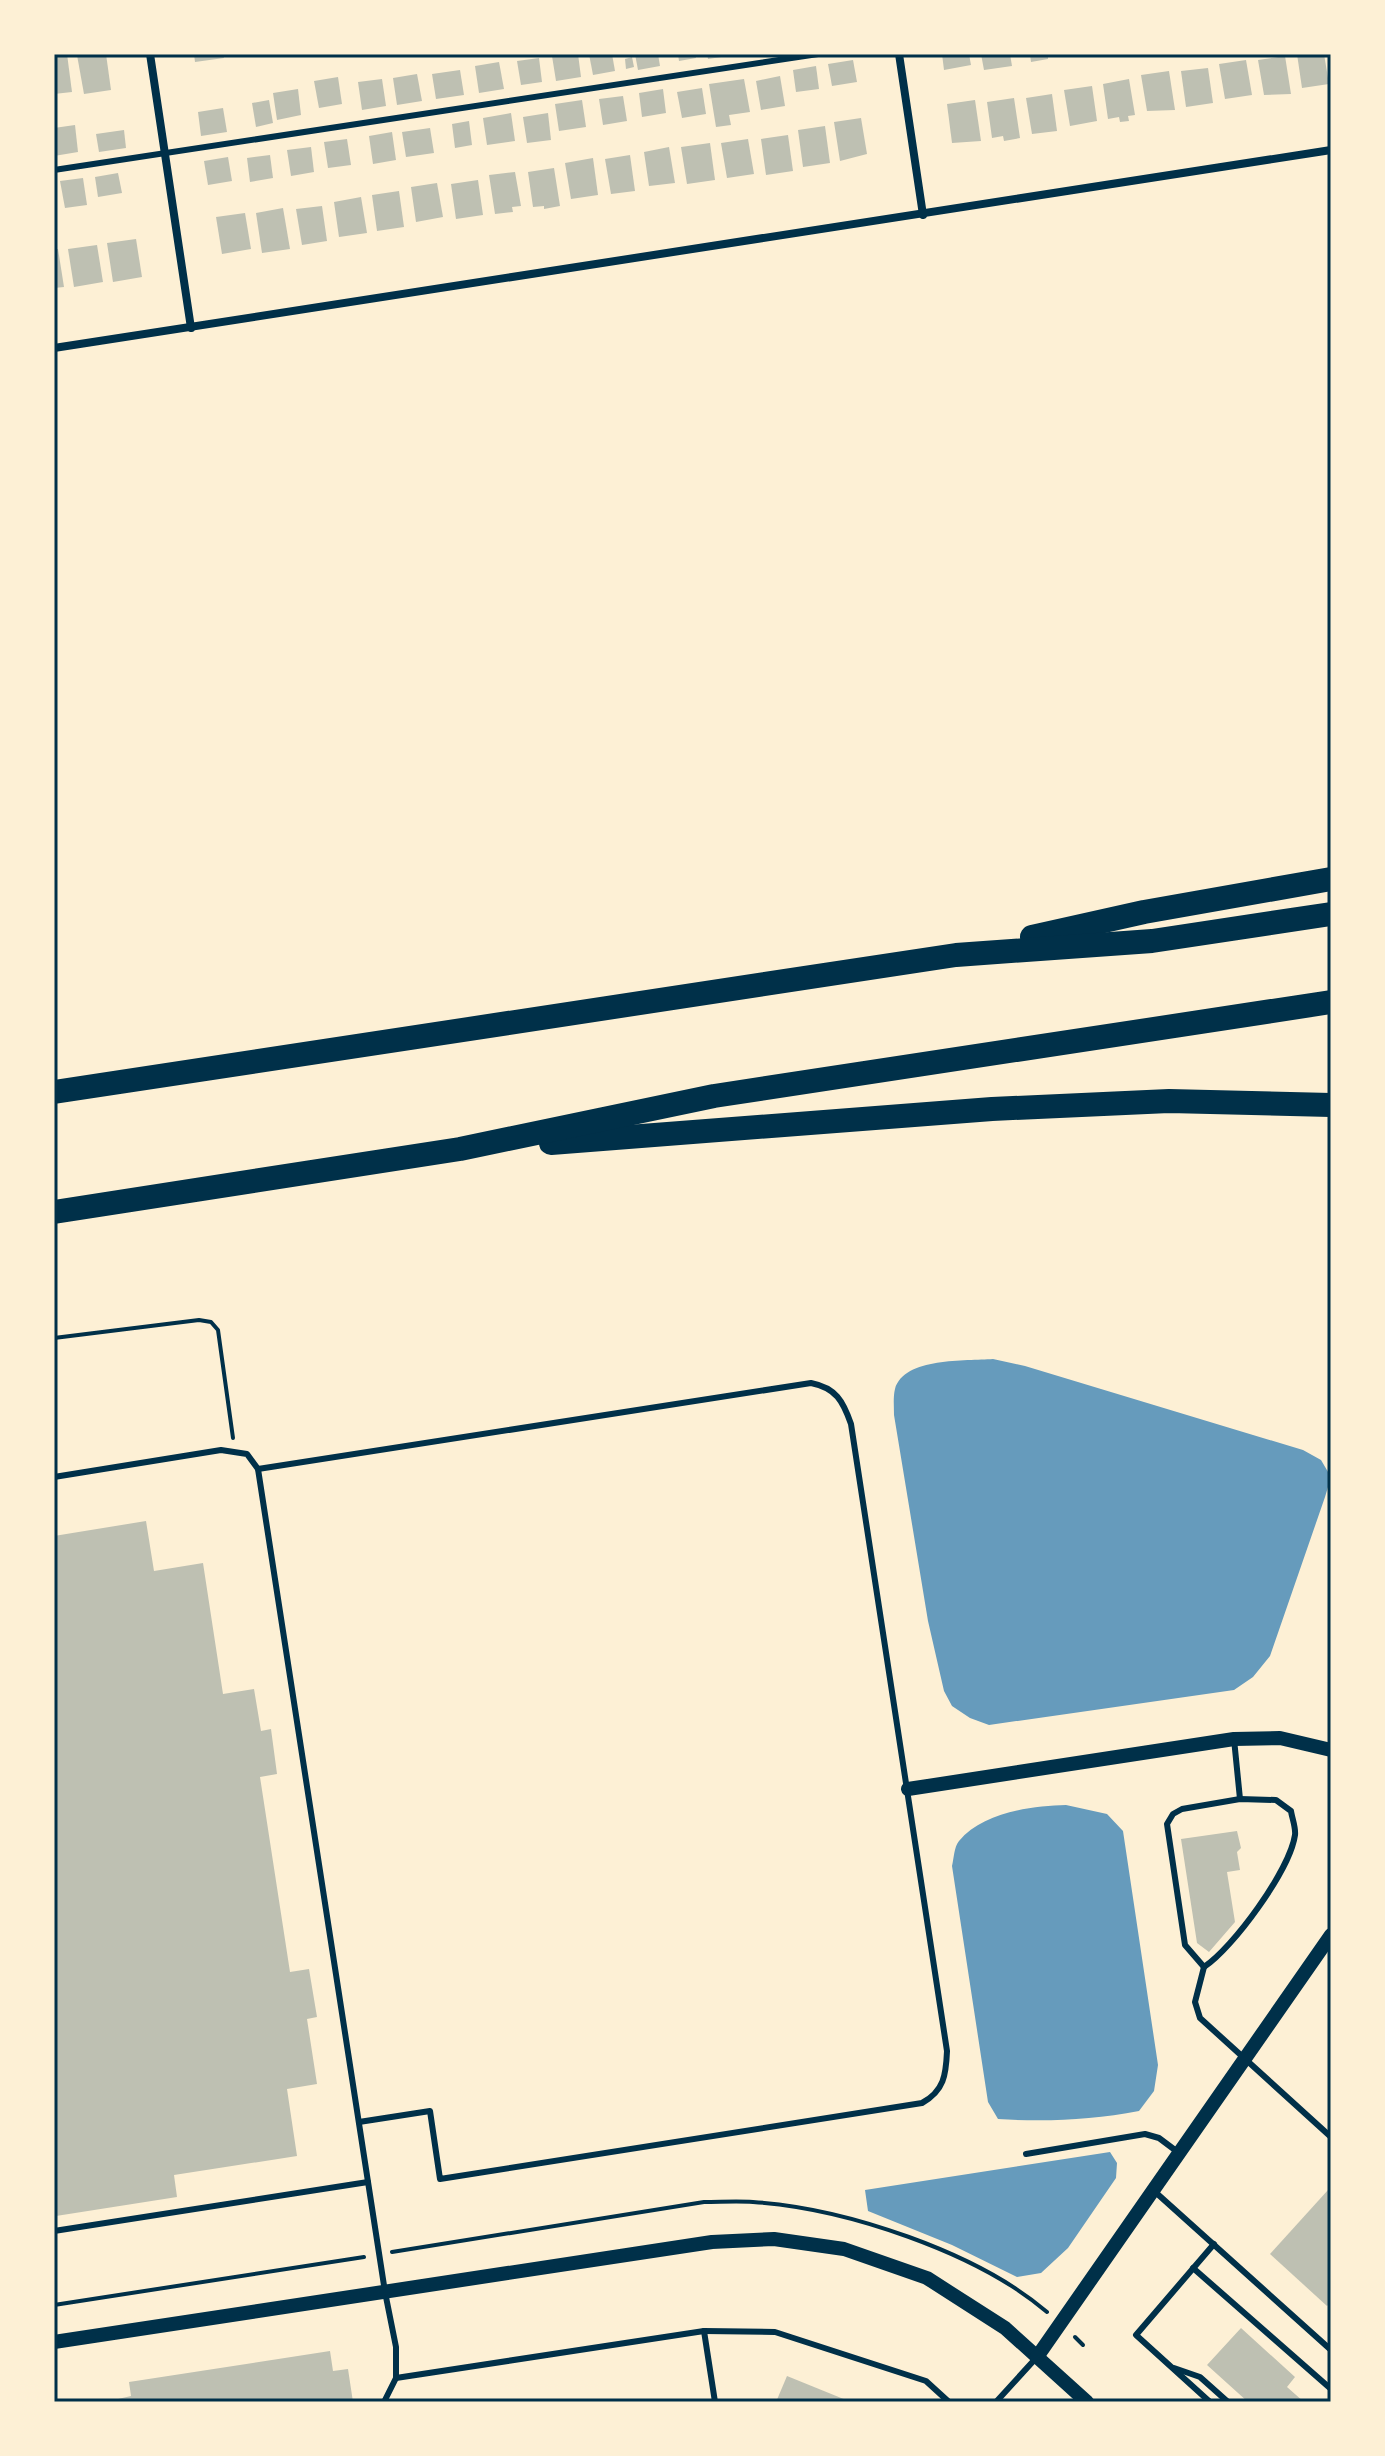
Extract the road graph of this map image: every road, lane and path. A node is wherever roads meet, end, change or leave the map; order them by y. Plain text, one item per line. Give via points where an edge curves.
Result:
1 (150, 54) edge
2 (818, 54) edge
3 (899, 54) edge
4 (1331, 150) edge
5 (165, 153) junction
6 (54, 170) edge
7 (923, 215) junction
8 (191, 328) junction
9 (54, 348) edge
10 (1331, 879) edge
11 (1331, 914) edge
12 (956, 955) junction
13 (1331, 1002) edge
14 (54, 1092) edge
15 (1331, 1105) edge
16 (460, 1149) junction
17 (54, 1212) edge
18 (54, 1338) edge
19 (233, 1452) junction
20 (258, 1469) junction
21 (54, 1477) edge
22 (1234, 1739) junction
23 (1331, 1750) edge
24 (908, 1789) junction
25 (1240, 1799) junction
26 (1331, 1935) edge
27 (1204, 1967) junction
28 (1245, 2059) junction
29 (359, 2122) junction
30 (1331, 2137) edge
31 (1179, 2153) junction
32 (1026, 2154) dead end
33 (368, 2182) junction
34 (1153, 2190) junction
35 (54, 2231) edge
36 (1214, 2244) junction
37 (357, 2258) dead end
38 (1193, 2268) junction
39 (385, 2292) junction
40 (54, 2305) edge
41 (704, 2331) junction
42 (54, 2342) edge
43 (1331, 2350) edge
44 (1037, 2357) junction
45 (1171, 2367) junction
46 (396, 2378) junction
47 (1331, 2389) edge
48 (384, 2402) edge
49 (715, 2402) edge
50 (949, 2402) edge
51 (996, 2402) edge
52 (1087, 2402) edge
53 (1210, 2402) edge
54 (1228, 2402) edge

1 - 5 street
2 - 5 lane
3 - 7 street
4 - 7 street
5 - 6 lane
5 - 8 street
7 - 8 street
8 - 9 street
10 - 12 highway via 1144,912
11 - 12 highway via 1152,941
12 - 14 highway
13 - 16 highway via 714,1096
15 - 16 highway via 1169,1101 992,1109
16 - 17 highway
18 - 19 path via 211,1322 218,1330
19 - 20 lane via 247,1454
19 - 21 lane
20 - 24 lane via 811,1383 827,1386 845,1406 851,1424
20 - 29 lane
22 - 23 street via 1280,1738
22 - 24 street
22 - 25 lane
24 - 29 lane via 947,2051 943,2085 934,2096 922,2103 440,2179 430,2111
25 - 27 lane via 1182,1809 1167,1824 1185,1945
25 - 27 lane via 1276,1800 1291,1811 1296,1834 1282,1872 1219,1957
26 - 28 street
27 - 28 lane via 1195,2002 1200,2018
28 - 30 lane
28 - 31 street
29 - 33 lane
31 - 32 lane via 1145,2134
31 - 34 street
33 - 35 lane
33 - 39 lane
34 - 36 lane
34 - 44 street
36 - 38 lane
36 - 43 lane
37 - 40 path
38 - 45 lane via 1136,2335
38 - 47 lane
39 - 42 street
39 - 44 street via 712,2242 774,2239 844,2249 927,2278 1005,2328
39 - 46 lane
41 - 46 lane
41 - 49 lane
41 - 50 lane via 775,2332 926,2381
44 - 51 lane
44 - 52 street
45 - 53 lane
45 - 54 lane via 1200,2377
46 - 48 lane

